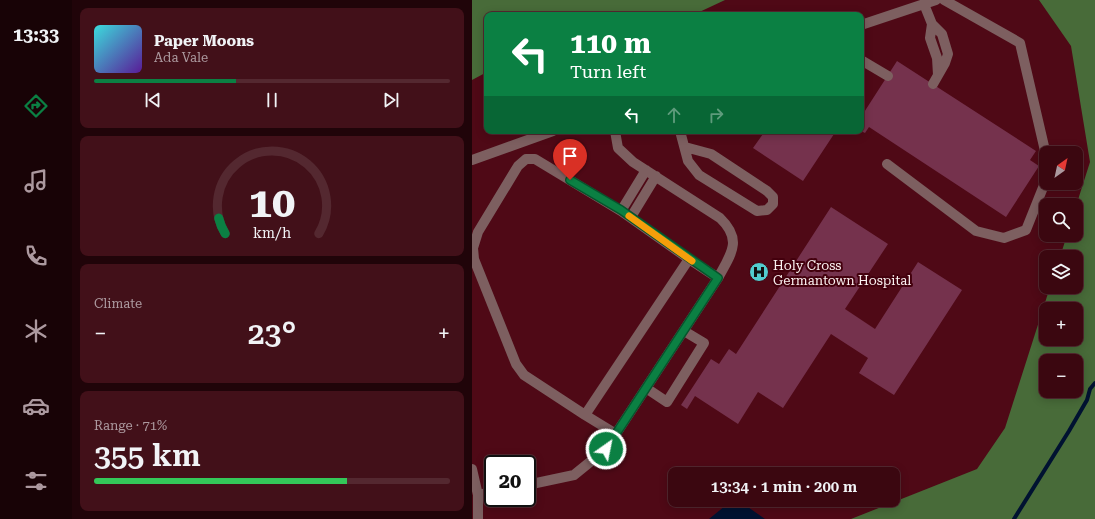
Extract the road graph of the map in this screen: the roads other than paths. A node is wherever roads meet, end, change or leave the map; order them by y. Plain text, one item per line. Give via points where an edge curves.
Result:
1 (936, 0) edge
2 (944, 0) edge
3 (924, 4) junction
4 (864, 24) edge
5 (864, 62) edge
6 (888, 76) dead end
7 (933, 84) dead end
8 (545, 134) edge
9 (616, 134) edge
10 (681, 134) edge
11 (1044, 146) edge
12 (685, 147) junction
13 (472, 160) edge
14 (886, 164) dead end
15 (646, 170) junction
16 (656, 176) junction
17 (1042, 190) edge
18 (621, 210) junction
19 (631, 217) junction
20 (689, 259) junction
21 (718, 278) junction
22 (684, 331) junction
23 (646, 388) junction
24 (585, 415) junction
25 (616, 434) junction
26 (472, 469) edge
27 (536, 483) edge
28 (484, 494) edge
29 (478, 495) junction
30 (478, 519) edge

1 - 3 street
2 - 11 street via 1020,43
3 - 4 street
3 - 7 street via 932,24 930,38 937,58 938,75
5 - 6 street
8 - 13 street
9 - 15 street via 618,148
10 - 12 street
12 - 12 street via 688,161 699,175 757,211 767,210 773,204 773,197 767,191 711,154
14 - 17 street via 976,231 1004,238 1026,230
15 - 16 street
15 - 18 street
16 - 19 street
16 - 21 street via 720,218 730,228 734,241
18 - 19 street
18 - 24 street via 535,159 526,159 518,166 478,232 473,248 474,259 516,364 524,375
19 - 20 street
20 - 21 street
20 - 24 street
21 - 22 street
22 - 23 street
22 - 23 street via 704,343 667,402
23 - 25 street
24 - 25 street
25 - 27 street via 606,449 574,475
26 - 29 street
28 - 29 street
29 - 30 street

